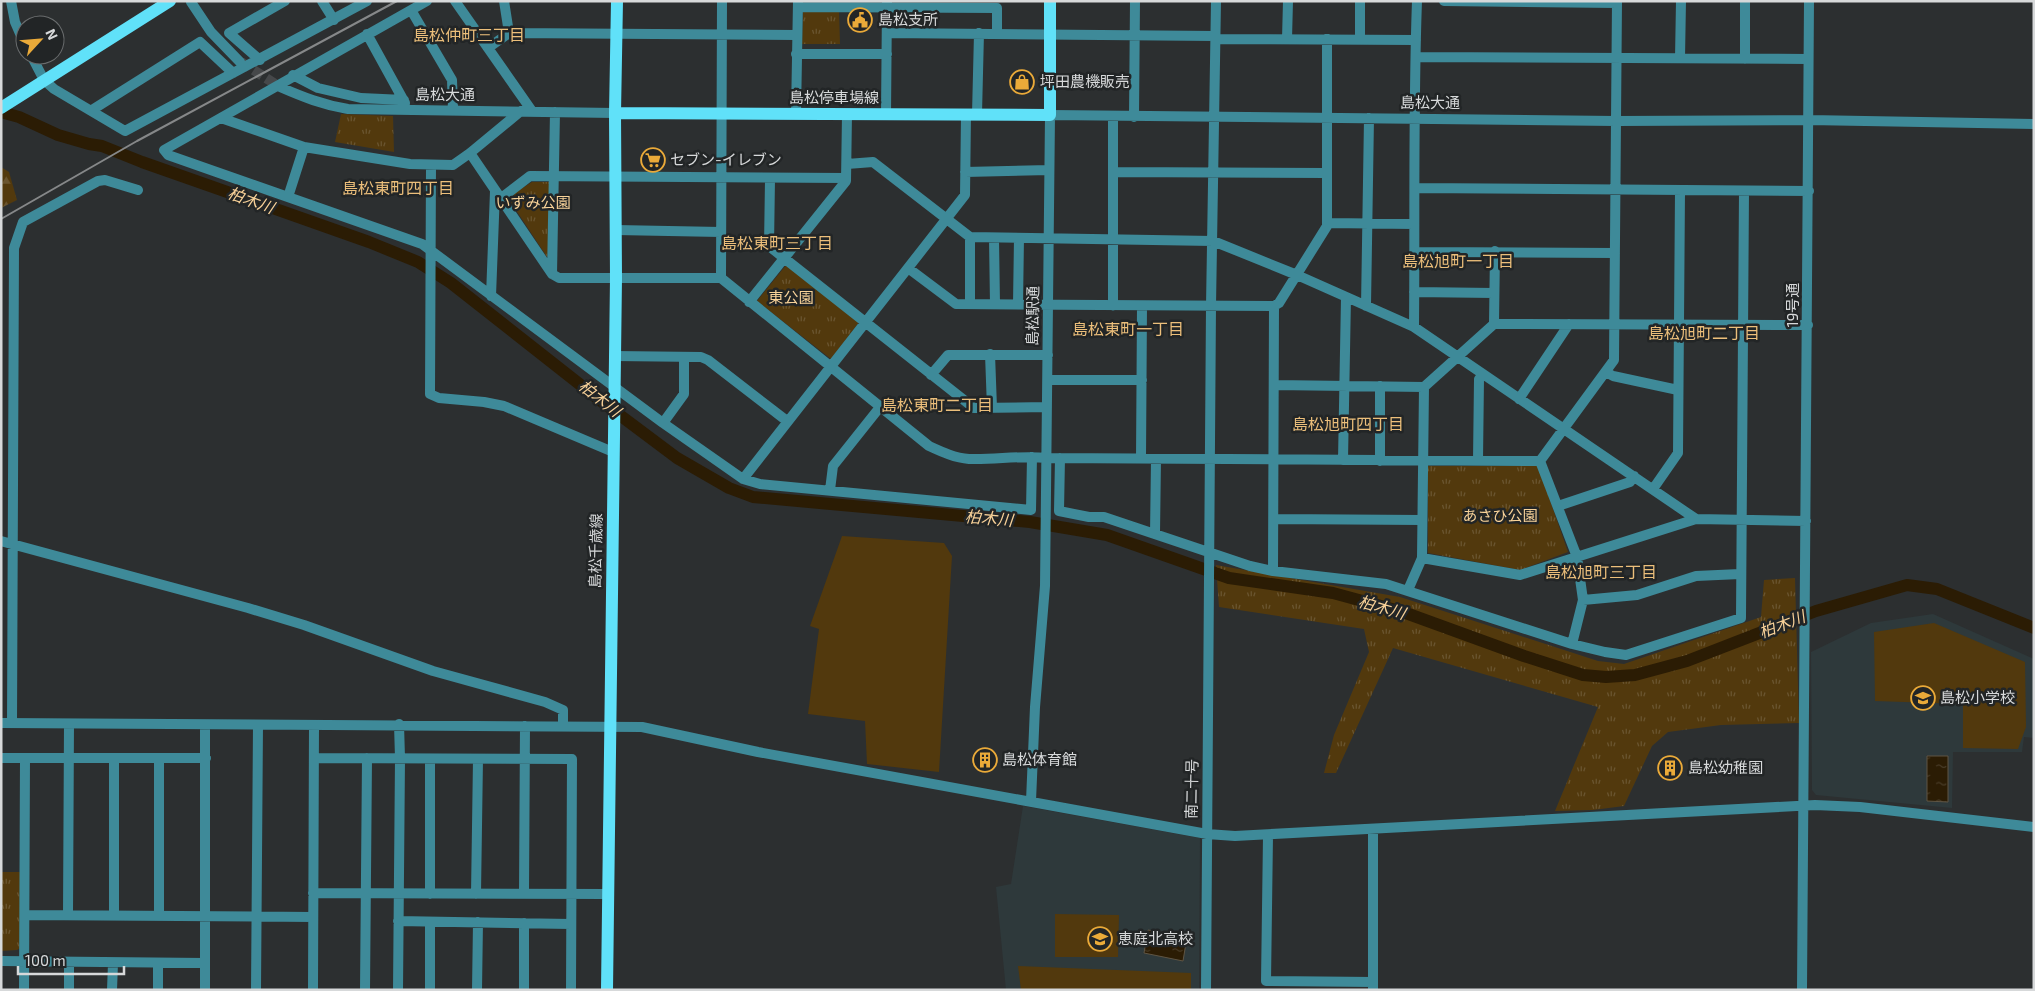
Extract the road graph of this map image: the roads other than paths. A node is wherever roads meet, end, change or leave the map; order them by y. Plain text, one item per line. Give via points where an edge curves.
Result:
1 (170, 1) edge
2 (284, 1) edge
3 (322, 1) edge
4 (367, 1) edge
5 (427, 1) edge
6 (455, 1) edge
7 (504, 1) edge
8 (617, 1) edge
9 (722, 1) edge
10 (1050, 1) edge
11 (1135, 1) edge
12 (1216, 1) edge
13 (1288, 1) edge
14 (1360, 1) edge
15 (1417, 1) edge
16 (1444, 1) edge
17 (1681, 1) edge
18 (1745, 1) edge
19 (1809, 1) edge
20 (191, 2) edge
21 (1490, 2) edge
22 (1617, 2) edge
23 (798, 4) edge
24 (887, 4) edge
25 (968, 4) edge
26 (411, 10) junction
27 (334, 20) junction
28 (979, 33) junction
29 (997, 33) junction
30 (1049, 33) junction
31 (367, 34) junction
32 (509, 34) junction
33 (886, 34) junction
34 (722, 35) junction
35 (797, 35) junction
36 (1135, 35) junction
37 (616, 36) junction
38 (1215, 37) junction
39 (1287, 39) junction
40 (1327, 40) junction
41 (1360, 40) junction
42 (1416, 40) junction
43 (488, 48) junction
44 (796, 54) junction
45 (887, 54) junction
46 (1416, 57) junction
47 (1617, 57) junction
48 (1680, 58) junction
49 (1745, 59) junction
50 (1808, 59) junction
51 (260, 60) junction
52 (240, 62) tunnel mouth
53 (36, 65) edge
54 (234, 73) junction
55 (293, 75) junction
56 (44, 80) junction
57 (280, 87) tunnel mouth
58 (404, 100) junction
59 (4, 106) edge
60 (92, 110) junction
61 (409, 110) junction
62 (453, 110) junction
63 (527, 111) junction
64 (555, 112) junction
65 (615, 113) junction
66 (722, 114) junction
67 (796, 114) junction
68 (847, 114) junction
69 (886, 114) junction
70 (972, 114) junction
71 (1050, 115) junction
72 (1113, 116) junction
73 (1215, 116) junction
74 (1134, 117) junction
75 (1327, 117) junction
76 (221, 118) junction
77 (1369, 118) junction
78 (1414, 118) junction
79 (1809, 120) junction
80 (1616, 121) junction
81 (2034, 124) edge
82 (304, 147) junction
83 (470, 153) junction
84 (847, 164) junction
85 (431, 165) junction
86 (1049, 170) junction
87 (965, 172) junction
88 (1113, 172) junction
89 (1214, 172) junction
90 (1326, 173) junction
91 (554, 176) junction
92 (615, 176) junction
93 (721, 177) junction
94 (846, 178) junction
95 (770, 179) junction
96 (1416, 188) junction
97 (138, 190) dead end
98 (1616, 190) junction
99 (1680, 191) junction
100 (1744, 191) junction
101 (1809, 191) junction
102 (497, 195) junction
103 (288, 197) junction
104 (947, 220) junction
105 (1327, 223) junction
106 (1368, 224) junction
107 (1414, 224) junction
108 (616, 230) junction
109 (721, 232) junction
110 (970, 237) junction
111 (994, 238) junction
112 (1019, 238) junction
113 (1049, 238) junction
114 (1113, 239) junction
115 (1213, 241) junction
116 (1495, 251) junction
117 (1415, 252) junction
118 (1615, 253) junction
119 (431, 255) junction
120 (784, 258) junction
121 (908, 268) junction
122 (552, 274) junction
123 (1297, 275) junction
124 (616, 278) junction
125 (720, 278) junction
126 (1414, 292) junction
127 (1494, 293) junction
128 (491, 296) junction
129 (1346, 297) junction
130 (749, 302) junction
131 (970, 304) junction
132 (995, 304) junction
133 (1018, 304) junction
134 (1049, 305) junction
135 (1113, 306) junction
136 (1142, 306) junction
137 (1211, 306) junction
138 (1274, 306) junction
139 (1366, 306) junction
140 (866, 323) junction
141 (1494, 324) junction
142 (1569, 324) junction
143 (1615, 325) junction
144 (1678, 325) junction
145 (1742, 325) junction
146 (1808, 325) junction
147 (1414, 327) junction
148 (990, 354) junction
149 (1048, 355) junction
150 (614, 356) junction
151 (1457, 356) junction
152 (684, 357) junction
153 (832, 368) junction
154 (1606, 372) junction
155 (1483, 374) junction
156 (931, 376) junction
157 (1048, 380) junction
158 (1142, 380) junction
159 (1274, 385) junction
160 (1344, 386) junction
161 (1380, 386) junction
162 (1424, 387) junction
163 (1678, 390) junction
164 (614, 391) junction
165 (1519, 399) junction
166 (880, 407) junction
167 (1047, 407) junction
168 (992, 408) junction
169 (787, 421) junction
170 (663, 423) junction
171 (1564, 430) junction
172 (613, 452) junction
173 (1032, 456) junction
174 (1047, 458) junction
175 (1060, 458) junction
176 (1141, 458) junction
177 (1211, 458) junction
178 (1156, 459) junction
179 (1274, 460) junction
180 (1343, 460) junction
181 (1423, 460) junction
182 (1478, 460) junction
183 (1380, 461) junction
184 (1540, 461) junction
185 (1634, 476) junction
186 (743, 480) junction
187 (1653, 489) junction
188 (830, 490) junction
189 (1558, 506) junction
190 (1274, 519) junction
191 (1696, 519) junction
192 (1422, 520) junction
193 (1741, 521) junction
194 (1806, 521) junction
195 (1155, 534) junction
196 (1, 541) edge
197 (13, 543) junction
198 (1577, 557) junction
199 (1209, 558) junction
200 (1422, 558) junction
201 (1273, 571) junction
202 (1740, 574) junction
203 (1408, 590) junction
204 (1584, 600) junction
205 (1572, 644) junction
206 (6, 723) edge
207 (69, 724) junction
208 (314, 724) junction
209 (399, 724) junction
210 (205, 725) junction
211 (258, 725) junction
212 (525, 726) junction
213 (563, 726) junction
214 (609, 726) junction
215 (70, 757) junction
216 (1, 758) edge
217 (26, 758) junction
218 (114, 758) junction
219 (159, 758) junction
220 (206, 758) junction
221 (314, 758) junction
222 (367, 758) junction
223 (400, 758) junction
224 (430, 759) junction
225 (478, 759) junction
226 (525, 760) junction
227 (1031, 801) junction
228 (1804, 805) junction
229 (2034, 828) edge
230 (1373, 829) junction
231 (1207, 834) junction
232 (1268, 836) junction
233 (314, 893) junction
234 (366, 893) junction
235 (398, 893) junction
236 (430, 894) junction
237 (476, 894) junction
238 (524, 894) junction
239 (572, 894) junction
240 (608, 894) junction
241 (25, 915) junction
242 (68, 915) junction
243 (114, 916) junction
244 (159, 916) junction
245 (204, 916) junction
246 (256, 916) junction
247 (313, 917) junction
248 (398, 921) junction
249 (430, 922) junction
250 (478, 922) junction
251 (524, 923) junction
252 (571, 924) junction
253 (1, 961) edge
254 (24, 961) junction
255 (69, 962) junction
256 (112, 963) junction
257 (158, 963) junction
258 (205, 963) junction
259 (1373, 986) edge
260 (24, 990) edge
261 (68, 990) edge
262 (112, 990) edge
263 (158, 990) edge
264 (204, 990) edge
265 (256, 990) edge
266 (313, 990) edge
267 (365, 990) edge
268 (398, 990) edge
269 (430, 990) edge
270 (477, 990) edge
271 (524, 990) edge
272 (571, 990) edge
273 (607, 990) edge
274 (1206, 990) edge
275 (1802, 990) edge

1 - 56 main road
2 - 51 street via 230,33
3 - 27 street
4 - 27 street
5 - 26 street
6 - 43 street
7 - 32 street
8 - 37 main road
9 - 34 street
10 - 30 main road
11 - 36 street
12 - 38 street, 南二十号
13 - 39 street
14 - 41 street
15 - 42 street
16 - 21 street
17 - 48 street
18 - 49 street
19 - 50 street, 19号通
20 - 52 street via 211,32
21 - 22 street
22 - 47 street
23 - 24 street
23 - 35 street
24 - 25 street
24 - 33 street
25 - 29 street via 997,8
26 - 31 street
26 - 62 street via 452,80
27 - 51 street
28 - 29 street
28 - 33 street
28 - 70 street
29 - 30 street
30 - 36 street
30 - 71 main road
31 - 55 street
31 - 58 street
32 - 37 street
32 - 43 street
33 - 45 street
34 - 35 street
34 - 37 street
34 - 66 street
35 - 44 street
36 - 38 street
36 - 74 street
37 - 65 main road
38 - 39 street
38 - 73 street, 南二十号
39 - 40 street
40 - 41 street
40 - 75 street
41 - 42 street
42 - 46 street
43 - 63 street
44 - 45 street
44 - 67 street
45 - 69 street
46 - 47 street
46 - 78 street
47 - 48 street
47 - 80 street
48 - 49 street
49 - 50 street
50 - 79 street, 19号通
51 - 54 street
53 - 56 street
54 - 60 street via 125,131
54 - 60 street via 200,42
55 - 58 street via 318,88 361,98
55 - 76 street
56 - 59 main road
56 - 60 street
57 - 61 street, 島松大通 via 326,106
58 - 61 street
61 - 62 street, 島松大通
62 - 63 street, 島松大通
63 - 64 street, 島松大通
63 - 83 street
64 - 65 street, 島松大通
64 - 91 street
65 - 66 main road, 島松停車場線
65 - 92 main road, 島松千歳線
66 - 67 main road, 島松停車場線
66 - 93 street
67 - 68 main road, 島松停車場線
68 - 69 main road, 島松停車場線
68 - 84 street
69 - 70 main road, 島松停車場線
70 - 71 main road, 島松停車場線
70 - 87 street
71 - 72 street, 島松大通
71 - 86 street, 島松駅通
72 - 74 street, 島松大通
72 - 88 street
73 - 74 street, 島松大通
73 - 75 street, 島松大通
73 - 89 street, 南二十号
75 - 77 street, 島松大通
75 - 90 street
76 - 82 street
76 - 103 street via 164,150 168,155
77 - 78 street, 島松大通
77 - 106 street
78 - 80 street, 島松大通
78 - 96 street
79 - 80 street, 島松大通
79 - 81 street, 島松大通
79 - 101 street, 19号通
80 - 98 street
82 - 85 street
82 - 103 street
83 - 85 street via 453,164
83 - 102 street
84 - 94 street
84 - 104 street via 873,162
85 - 119 street
86 - 87 street
86 - 113 street, 島松駅通
87 - 104 street via 965,195
88 - 89 street
88 - 114 street
89 - 90 street
89 - 115 street, 南二十号
90 - 105 street
91 - 92 street
91 - 102 street via 530,176
91 - 122 street
92 - 93 street
92 - 108 main road, 島松千歳線
93 - 95 street
93 - 109 street
94 - 95 street
94 - 120 street
95 - 120 street via 769,246
96 - 98 street
96 - 107 street
97 - 197 street via 105,180 98,181 23,222 14,248
98 - 99 street
98 - 118 street
99 - 100 street
99 - 144 street
100 - 101 street
100 - 145 street
101 - 146 street, 19号通
102 - 122 street
102 - 128 street
103 - 119 street via 422,244
104 - 110 street
104 - 121 street
105 - 106 street
105 - 123 street
106 - 107 street
106 - 139 street
107 - 117 street
108 - 109 street
108 - 124 main road, 島松千歳線
109 - 125 street
110 - 111 street
110 - 131 street
111 - 112 street
111 - 132 street
112 - 113 street
112 - 133 street
113 - 114 street
113 - 134 street, 島松駅通
114 - 115 street
114 - 135 street
115 - 123 street
115 - 137 street, 南二十号
116 - 117 street
116 - 118 street
116 - 127 street
117 - 126 street
118 - 143 street
119 - 128 street
119 - 172 street via 430,394 439,398 504,406
120 - 130 street
120 - 140 street
121 - 131 street via 956,304
121 - 140 street
122 - 124 street via 559,278
123 - 129 street
123 - 138 street via 1279,304
124 - 125 street
124 - 150 main road, 島松千歳線
125 - 130 street
126 - 127 street
126 - 147 street
127 - 141 street
128 - 164 street
129 - 139 street
129 - 160 street
130 - 153 street
131 - 132 street
132 - 133 street
133 - 134 street
134 - 135 street
134 - 149 street, 島松駅通
135 - 136 street
136 - 137 street
136 - 158 street
137 - 138 street
137 - 177 street, 南二十号
138 - 159 street
139 - 147 street
140 - 153 street
140 - 156 street
141 - 142 street
141 - 151 street
142 - 143 street
142 - 165 street
143 - 144 street
143 - 154 street via 1614,360
144 - 145 street
144 - 163 street
145 - 146 street
145 - 193 street
146 - 194 street, 19号通
147 - 151 street
148 - 149 street
148 - 156 street via 948,355
148 - 168 street
149 - 157 street, 島松駅通
150 - 152 street
150 - 164 main road, 島松千歳線
151 - 155 street
151 - 162 street
152 - 169 street via 708,360
152 - 170 street via 684,394
153 - 166 street
153 - 169 street
154 - 163 street
154 - 171 street
155 - 165 street
155 - 182 street via 1479,379
156 - 168 street via 974,408
157 - 158 street
157 - 167 street, 島松駅通
158 - 176 street
159 - 160 street
159 - 179 street
160 - 161 street
160 - 180 street
161 - 162 street
161 - 183 street
162 - 181 street
163 - 187 street via 1678,453
164 - 170 street
164 - 172 main road, 島松千歳線
165 - 171 street
166 - 173 street via 929,446 946,454 969,459
166 - 188 street via 833,466
167 - 168 street
167 - 174 street, 島松駅通
169 - 186 street
170 - 186 street
171 - 184 street
171 - 185 street
172 - 214 main road, 島松千歳線
173 - 174 street
173 - 188 street via 1031,510
174 - 175 street
174 - 227 street, 島松駅通 via 1044,601
175 - 176 street
175 - 195 street via 1059,511 1104,517
176 - 178 street
177 - 178 street
177 - 179 street
177 - 199 street, 南二十号
178 - 195 street
179 - 180 street
179 - 190 street
180 - 183 street
181 - 182 street
181 - 183 street
181 - 192 street
182 - 184 street
184 - 189 street
185 - 187 street
185 - 189 street via 1630,482
186 - 188 street
187 - 191 street
189 - 198 street
190 - 192 street
190 - 201 street
191 - 193 street
191 - 198 street
192 - 200 street
193 - 194 street
193 - 202 street
194 - 228 street, 19号通
195 - 199 street
196 - 197 street
197 - 206 street
197 - 213 street via 248,608 433,671 545,702 563,710
198 - 200 street via 1520,575
198 - 204 street
199 - 201 street
199 - 231 street, 南二十号
200 - 203 street
201 - 203 street via 1386,584
202 - 204 street via 1696,576 1637,595
202 - 205 street via 1741,618 1626,655
203 - 205 street
204 - 205 street
206 - 207 street
207 - 210 street
207 - 215 street
208 - 209 street
208 - 211 street
208 - 221 street
209 - 212 street
209 - 223 street
210 - 211 street
210 - 220 street
211 - 246 street
212 - 213 street
212 - 226 street
213 - 214 street
214 - 227 street via 642,727 758,752
214 - 240 main road, 島松千歳線
215 - 217 street
215 - 218 street
215 - 242 street
216 - 217 street
217 - 241 street
218 - 219 street
218 - 243 street
219 - 220 street
219 - 244 street
220 - 245 street
221 - 222 street
221 - 233 street
222 - 223 street
222 - 234 street
223 - 224 street
223 - 235 street
224 - 225 street
224 - 236 street
225 - 226 street
225 - 237 street
226 - 238 street
226 - 239 street via 572,760
227 - 231 street
228 - 229 street via 1860,807
228 - 230 street
228 - 275 street, 19号通
230 - 232 street
230 - 259 street
231 - 232 street
231 - 274 street, 南二十号
232 - 259 street via 1266,981
233 - 234 street
233 - 247 street
234 - 235 street
234 - 267 street
235 - 236 street
235 - 248 street
236 - 237 street
237 - 238 street
238 - 239 street
239 - 240 street
239 - 252 street
240 - 273 main road, 島松千歳線
241 - 242 street
241 - 254 street
242 - 243 street
243 - 244 street
244 - 245 street
245 - 246 street
245 - 258 street
246 - 247 street
246 - 265 street
247 - 266 street
248 - 249 street
248 - 268 street
249 - 250 street
249 - 269 street
250 - 251 street
250 - 270 street
251 - 252 street
251 - 271 street
252 - 272 street
253 - 254 street
254 - 255 street
254 - 260 street
255 - 256 street
255 - 261 street
256 - 257 street
256 - 262 street
257 - 258 street
257 - 263 street
258 - 264 street

